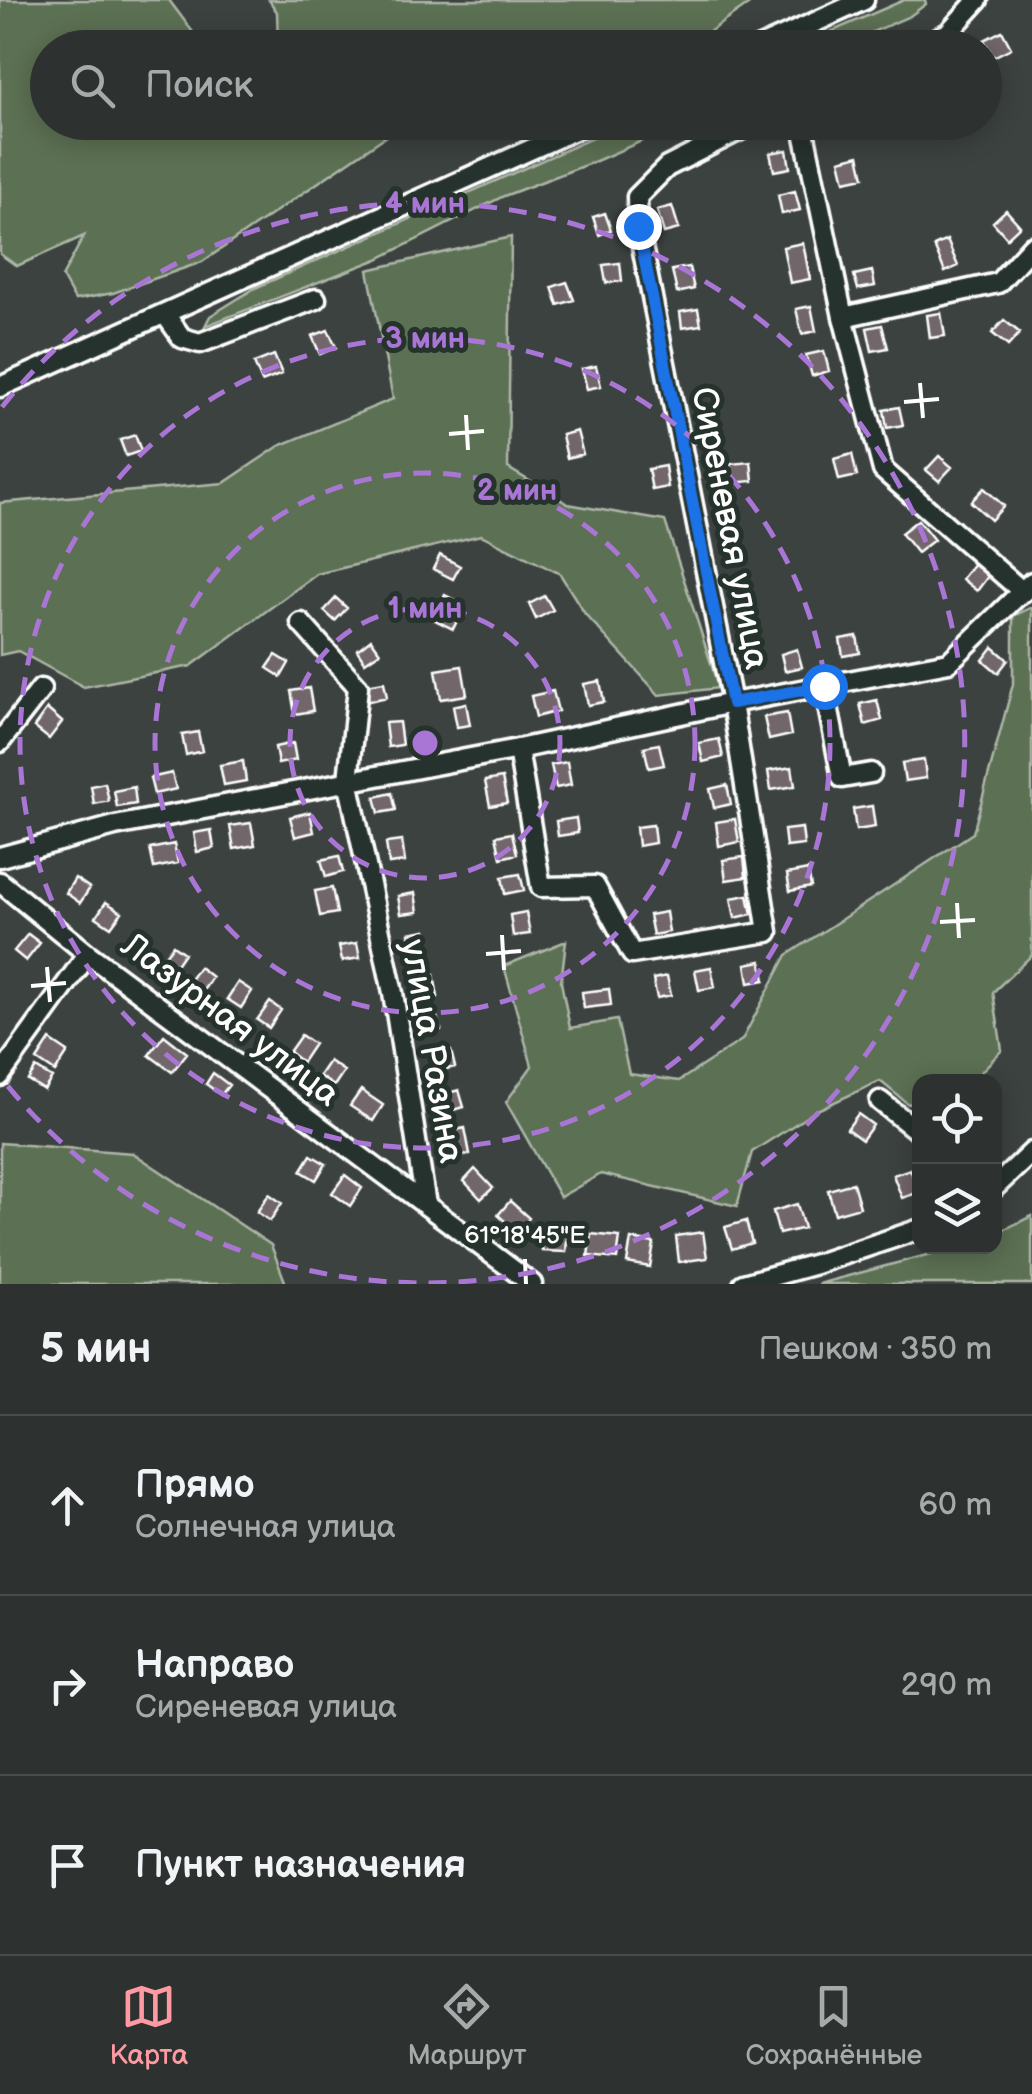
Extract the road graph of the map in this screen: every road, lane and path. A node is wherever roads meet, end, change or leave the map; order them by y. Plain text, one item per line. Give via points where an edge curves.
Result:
1 (864, 0) edge
2 (978, 0) edge
3 (798, 30) edge
4 (951, 30) edge
5 (552, 140) edge
6 (721, 140) edge
7 (806, 140) edge
8 (1032, 246) edge
9 (316, 299) dead end
10 (165, 314) junction
11 (843, 317) junction
12 (0, 387) edge
13 (1027, 587) edge
14 (300, 624) dead end
15 (824, 686) junction
16 (41, 689) dead end
17 (732, 703) junction
18 (0, 742) edge
19 (518, 749) junction
20 (870, 773) dead end
21 (348, 780) junction
22 (0, 857) edge
23 (0, 882) edge
24 (88, 954) junction
25 (0, 1076) edge
26 (880, 1101) dead end
27 (912, 1127) edge
28 (1032, 1152) edge
29 (1002, 1180) edge
30 (426, 1204) junction
31 (912, 1232) edge
32 (532, 1284) edge
33 (743, 1284) edge

1 - 3 street
2 - 4 street
5 - 10 street
6 - 17 street, Сиреневая улица via 667,168 637,197
7 - 11 street
8 - 11 street via 998,283
9 - 10 street via 200,343 182,338
10 - 12 street
11 - 13 street via 883,470
13 - 15 street via 948,662
14 - 21 street, улица Разина via 358,687
15 - 17 street
15 - 20 street via 842,778
16 - 18 street
17 - 19 street
17 - 19 street, Сиреневая улица via 768,932 632,954 595,886 541,886
19 - 21 street
21 - 22 street via 115,826
21 - 30 street, улица Разина via 393,993
23 - 24 street, Лазурная улица
24 - 25 street
24 - 30 street, Лазурная улица
26 - 27 street
28 - 29 street
30 - 32 street, улица Разина
31 - 33 street

